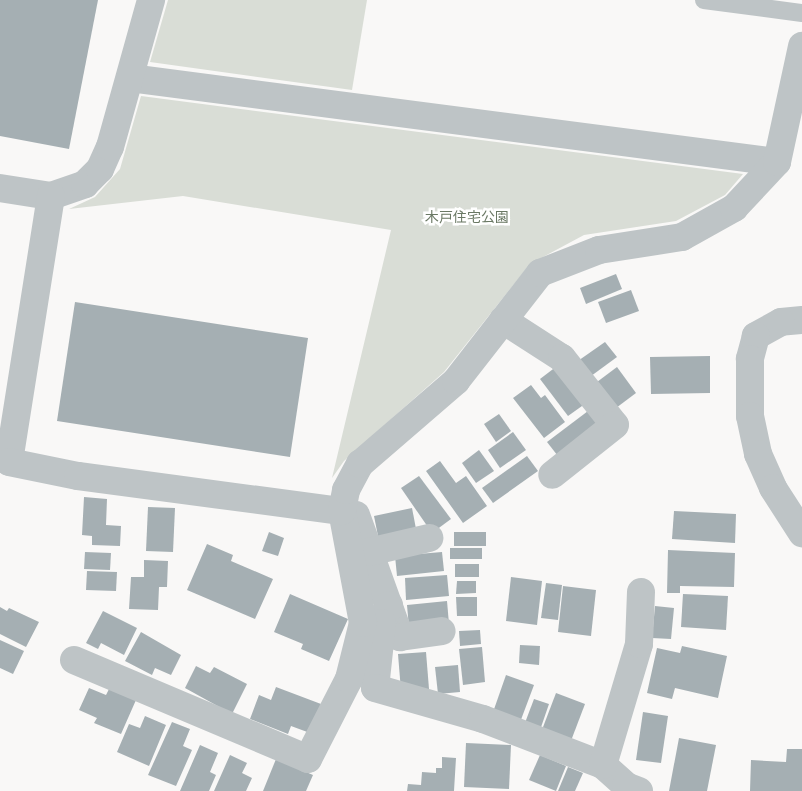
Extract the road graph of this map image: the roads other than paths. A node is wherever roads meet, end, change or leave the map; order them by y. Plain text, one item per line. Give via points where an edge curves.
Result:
1 (151, 0) edge
2 (704, 0) edge
3 (802, 13) edge
4 (802, 46) edge
5 (130, 78) junction
6 (777, 162) junction
7 (0, 188) edge
8 (51, 196) junction
9 (503, 320) junction
10 (802, 320) edge
11 (552, 475) dead end
12 (344, 500) junction
13 (802, 533) edge
14 (429, 538) dead end
15 (369, 552) junction
16 (641, 592) dead end
17 (389, 604) junction
18 (442, 631) dead end
19 (74, 660) dead end
20 (617, 781) edge

1 - 5 street
2 - 3 lane
4 - 6 street
5 - 6 street
5 - 8 street via 110,147 100,169 85,184
6 - 9 street via 734,208 682,237 599,250 540,273
7 - 8 street
8 - 12 street via 9,462 78,476
9 - 11 street via 562,358 616,425
9 - 12 street via 456,380 360,464
10 - 13 street via 781,322 756,336 750,359 750,416 758,454 773,488
12 - 15 street
12 - 19 street via 363,623 349,679 308,759
14 - 15 street
15 - 17 street
16 - 20 street via 639,644
17 - 18 street via 400,637
17 - 20 street via 382,624 375,688 484,719

